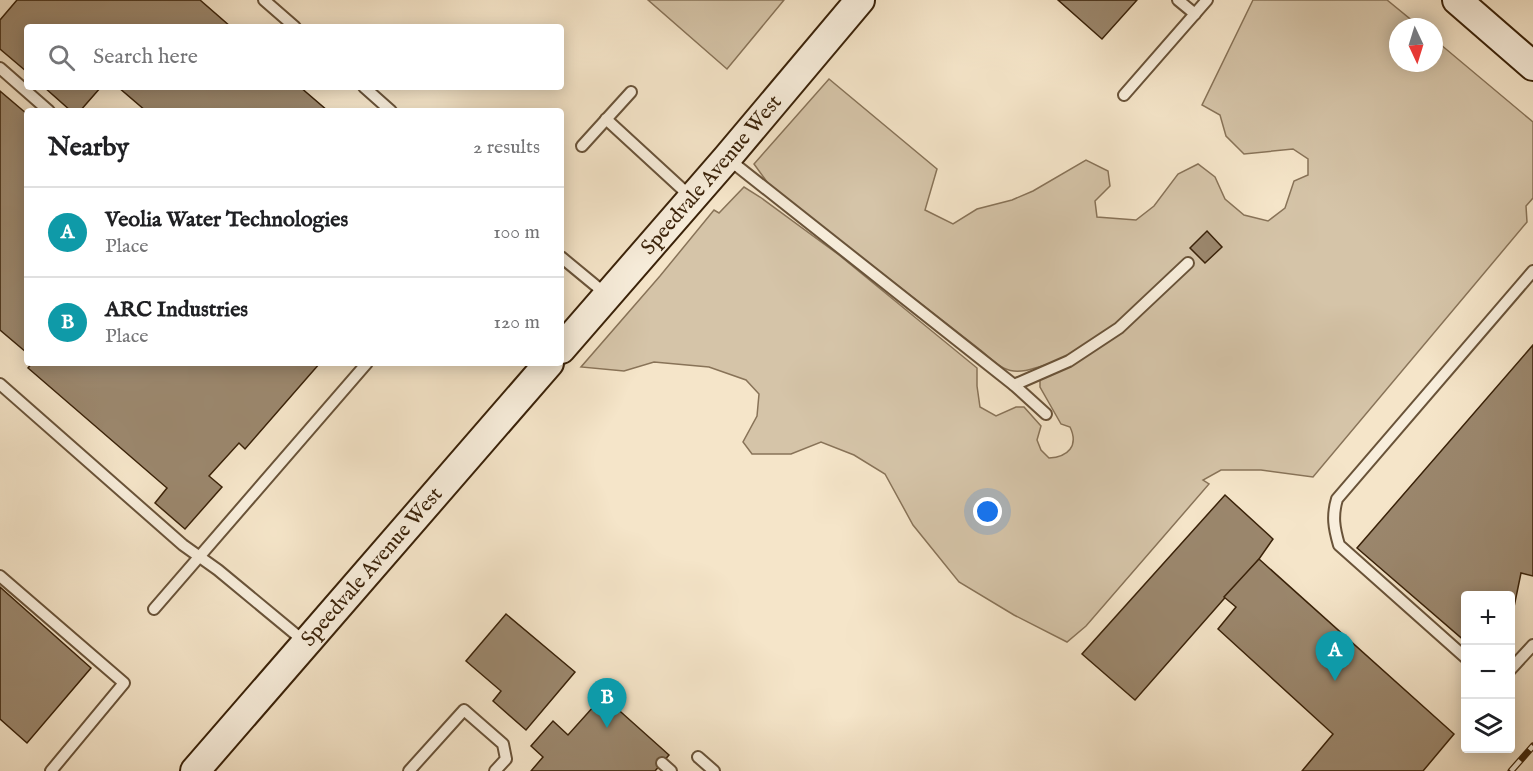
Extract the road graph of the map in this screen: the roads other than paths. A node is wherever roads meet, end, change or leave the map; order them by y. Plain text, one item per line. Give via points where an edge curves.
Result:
1 (264, 0) edge
2 (860, 0) edge
3 (1178, 0) edge
4 (1207, 0) edge
5 (1457, 0) edge
6 (1195, 14) junction
7 (292, 24) edge
8 (1533, 66) edge
9 (0, 68) edge
10 (24, 89) edge
11 (25, 90) edge
12 (367, 90) edge
13 (631, 92) dead end
14 (1124, 95) dead end
15 (46, 108) edge
16 (388, 108) edge
17 (606, 119) junction
18 (582, 146) dead end
19 (727, 158) junction
20 (692, 198) junction
21 (564, 258) edge
22 (1188, 263) dead end
23 (1533, 271) edge
24 (608, 295) junction
25 (564, 346) edge
26 (364, 366) edge
27 (546, 366) edge
28 (0, 384) edge
29 (1014, 385) junction
30 (1046, 414) dead end
31 (200, 557) junction
32 (0, 576) edge
33 (154, 609) dead end
34 (306, 642) junction
35 (1533, 645) edge
36 (1461, 654) edge
37 (1515, 664) edge
38 (698, 757) dead end
39 (662, 763) dead end
40 (51, 771) edge
41 (195, 771) edge
42 (409, 771) edge
43 (495, 771) edge
44 (671, 771) edge
45 (714, 771) edge

1 - 7 lane
2 - 19 main road, Speedvale Avenue West
3 - 6 lane
4 - 6 lane
5 - 8 main road
6 - 14 lane
9 - 10 lane
11 - 15 lane
12 - 16 lane
13 - 17 lane
17 - 18 lane
17 - 20 lane
19 - 20 main road, Speedvale Avenue West
19 - 29 lane
20 - 24 main road, Speedvale Avenue West
21 - 24 lane
22 - 29 lane via 1119,328 1069,361
23 - 36 lane via 1337,499 1334,510 1339,545
24 - 25 main road, Speedvale Avenue West
26 - 31 lane
27 - 34 main road, Speedvale Avenue West
28 - 31 lane
29 - 30 lane
31 - 33 lane
31 - 34 lane
32 - 40 lane via 124,683
34 - 41 main road, Speedvale Avenue West
35 - 37 lane
38 - 45 lane
39 - 44 lane
42 - 43 lane via 464,710 503,744 506,759

